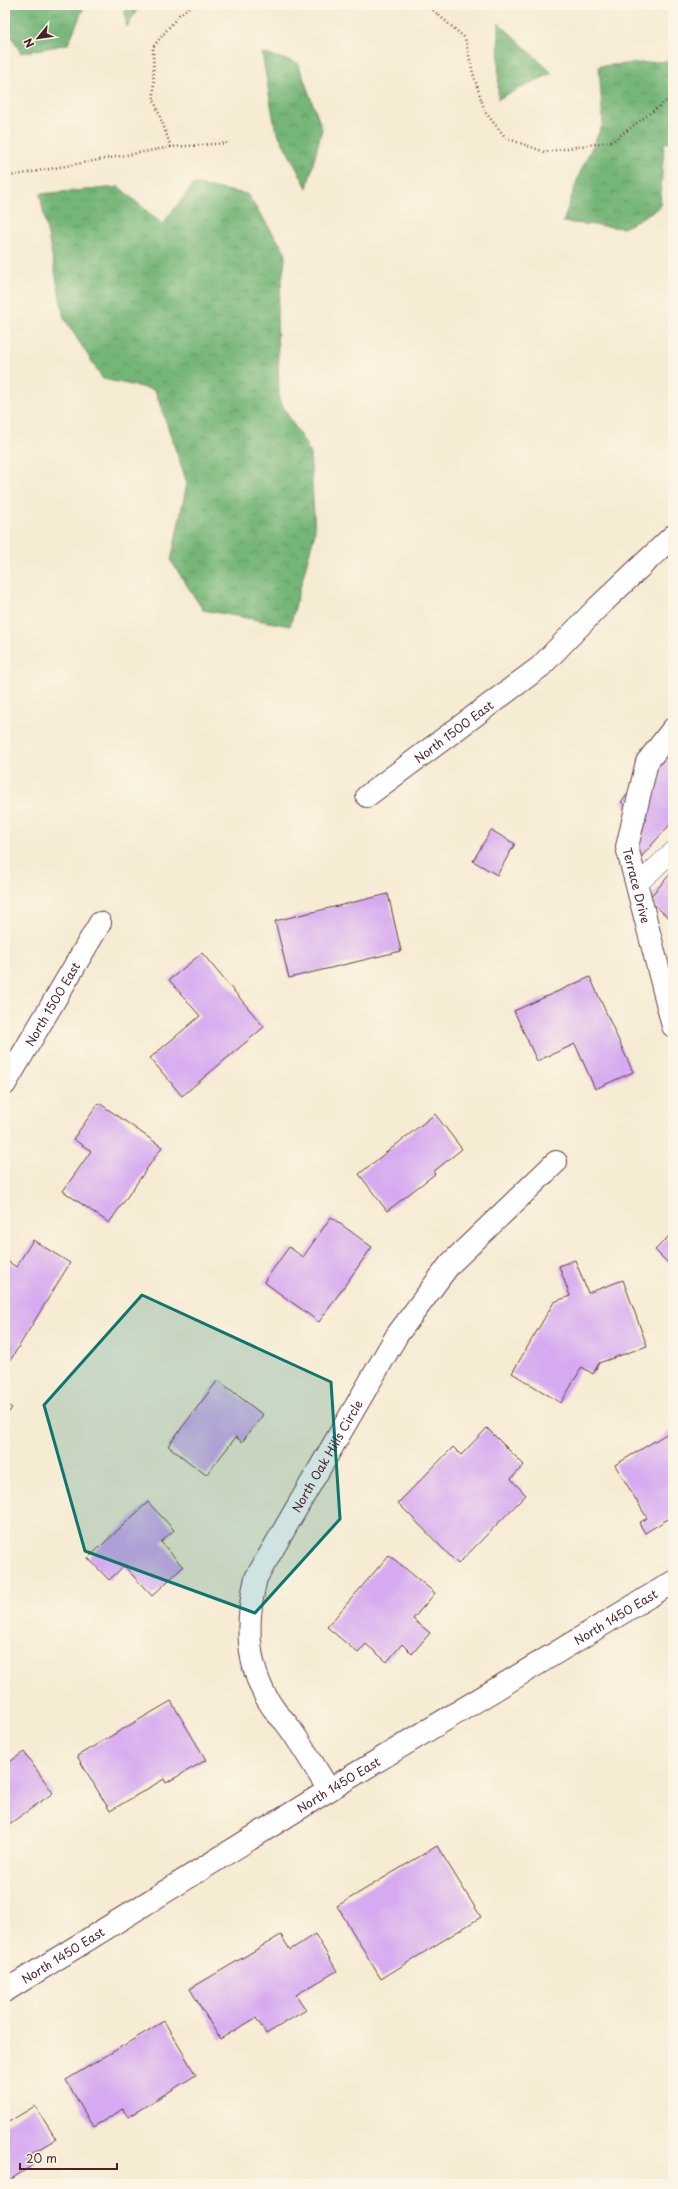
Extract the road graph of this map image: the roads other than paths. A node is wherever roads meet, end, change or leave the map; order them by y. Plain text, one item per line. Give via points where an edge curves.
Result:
1 (673, 536) edge
2 (673, 729) edge
3 (367, 796) dead end
4 (673, 851) edge
5 (636, 886) junction
6 (100, 923) dead end
7 (667, 977) edge
8 (673, 1026) edge
9 (5, 1084) edge
10 (556, 1162) dead end
11 (673, 1582) edge
12 (329, 1790) junction
13 (5, 1991) edge

1 - 3 street, North 1500 East via 597,608 540,667
2 - 5 street, Terrace Drive via 647,762 627,847
4 - 5 lane
5 - 7 street, Terrace Drive
6 - 9 street, North 1500 East
7 - 8 street, Terrace Drive
10 - 12 street, North Oak Hills Circle via 450,1264 397,1335 256,1578 250,1607 248,1637 253,1666 264,1693
11 - 12 street, North 1450 East
12 - 13 street, North 1450 East

